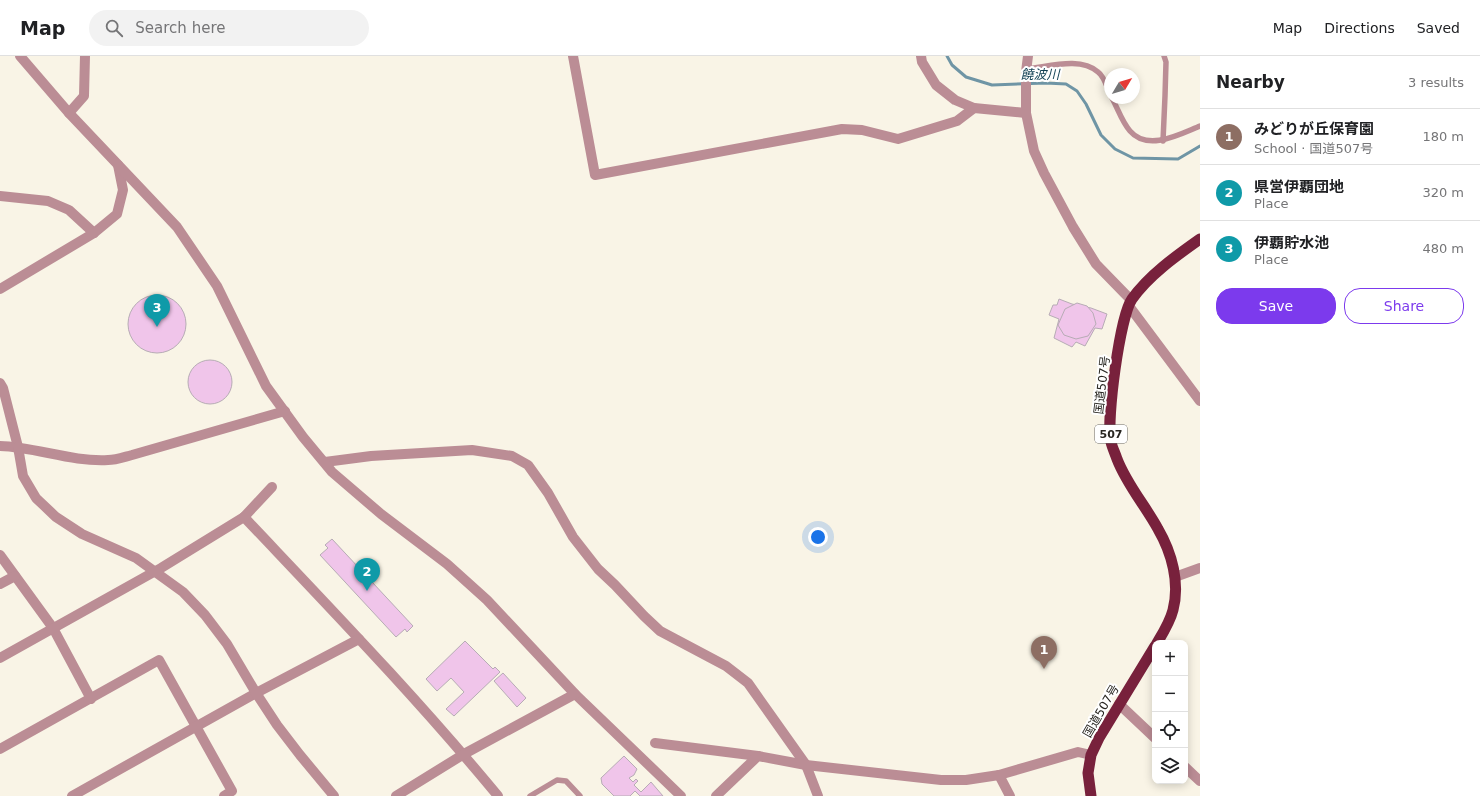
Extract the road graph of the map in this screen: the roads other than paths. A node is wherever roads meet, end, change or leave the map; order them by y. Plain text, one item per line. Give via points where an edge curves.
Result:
1 (20, 56) edge
2 (85, 56) edge
3 (573, 56) edge
4 (921, 56) edge
5 (1028, 56) edge
6 (1164, 56) edge
7 (1026, 71) junction
8 (1104, 82) edge
9 (1115, 104) edge
10 (974, 108) junction
11 (68, 112) junction
12 (1026, 113) junction
13 (1200, 126) edge
14 (1163, 141) junction
15 (118, 165) junction
16 (0, 196) edge
17 (94, 233) junction
18 (1200, 239) edge
19 (0, 289) edge
20 (1130, 303) junction
21 (0, 383) edge
22 (1200, 401) edge
23 (285, 411) junction
24 (0, 446) edge
25 (18, 446) junction
26 (325, 462) junction
27 (272, 487) dead end
28 (244, 517) junction
29 (0, 555) edge
30 (1200, 568) edge
31 (155, 571) junction
32 (15, 576) junction
33 (1175, 577) junction
34 (0, 584) edge
35 (53, 628) junction
36 (359, 639) junction
37 (1159, 640) edge
38 (1152, 651) edge
39 (0, 658) edge
40 (256, 693) junction
41 (575, 694) junction
42 (91, 698) junction
43 (1120, 704) junction
44 (196, 726) junction
45 (1152, 735) edge
46 (655, 743) dead end
47 (0, 749) edge
48 (464, 754) junction
49 (1091, 755) junction
50 (758, 756) junction
51 (806, 765) junction
52 (1188, 770) edge
53 (999, 775) junction
54 (1200, 781) edge
55 (72, 796) edge
56 (224, 796) edge
57 (334, 796) edge
58 (396, 796) edge
59 (498, 796) edge
60 (530, 796) edge
61 (580, 796) edge
62 (681, 796) edge
63 (716, 796) edge
64 (818, 796) edge
65 (1010, 796) edge
66 (1091, 796) edge

1 - 11 street
2 - 11 street via 84,96
3 - 10 street via 595,175 842,130 862,130 898,139 957,121
4 - 10 street via 936,85 955,100
5 - 7 street
6 - 14 lane via 1166,62
7 - 8 lane via 1074,63 1086,64 1099,72
7 - 12 street
9 - 14 lane via 1130,131 1140,139
10 - 12 street
11 - 15 street
12 - 20 street via 1034,151 1073,227 1096,264
13 - 14 lane
15 - 17 street via 123,190 117,214
15 - 23 street via 177,227 217,286 266,386
16 - 17 street via 48,201 69,210
17 - 19 street
18 - 20 highway, 国道507号 / 507 via 1160,270
20 - 22 street
20 - 33 highway, 国道507号 / 507 via 1121,332 1110,420 1111,441 1126,480 1159,530 1172,560
21 - 25 street
23 - 25 street via 109,460 89,460
23 - 26 street
24 - 25 street
25 - 31 street via 23,476 36,498 56,517 82,534 136,558
26 - 41 street via 343,482 447,564 482,596
26 - 51 street via 371,456 472,450 512,456 528,465 548,493 573,537 598,569 660,631 726,666 748,683
27 - 28 street
28 - 31 street
28 - 36 street
29 - 32 street
30 - 33 street
31 - 35 street
31 - 40 street via 183,592 205,615 227,644
32 - 34 street
32 - 35 street
33 - 37 highway, 国道507号 / 507 via 1172,611
35 - 39 street
35 - 42 street
36 - 40 street
36 - 48 street
38 - 43 highway, 国道507号 / 507
40 - 44 street
40 - 57 street via 277,725
41 - 48 street
41 - 62 street
42 - 44 street via 159,660
42 - 47 street
43 - 45 street
43 - 49 highway, 国道507号 / 507
44 - 55 street
44 - 56 street via 232,791
46 - 50 street
48 - 58 street
48 - 59 street
49 - 53 street via 1078,752
49 - 66 highway, 国道507号 / 507 via 1088,773
50 - 51 street
50 - 63 street
51 - 53 street via 941,780 966,780
51 - 64 street
52 - 54 street
53 - 65 street
60 - 61 lane via 557,780 566,782

